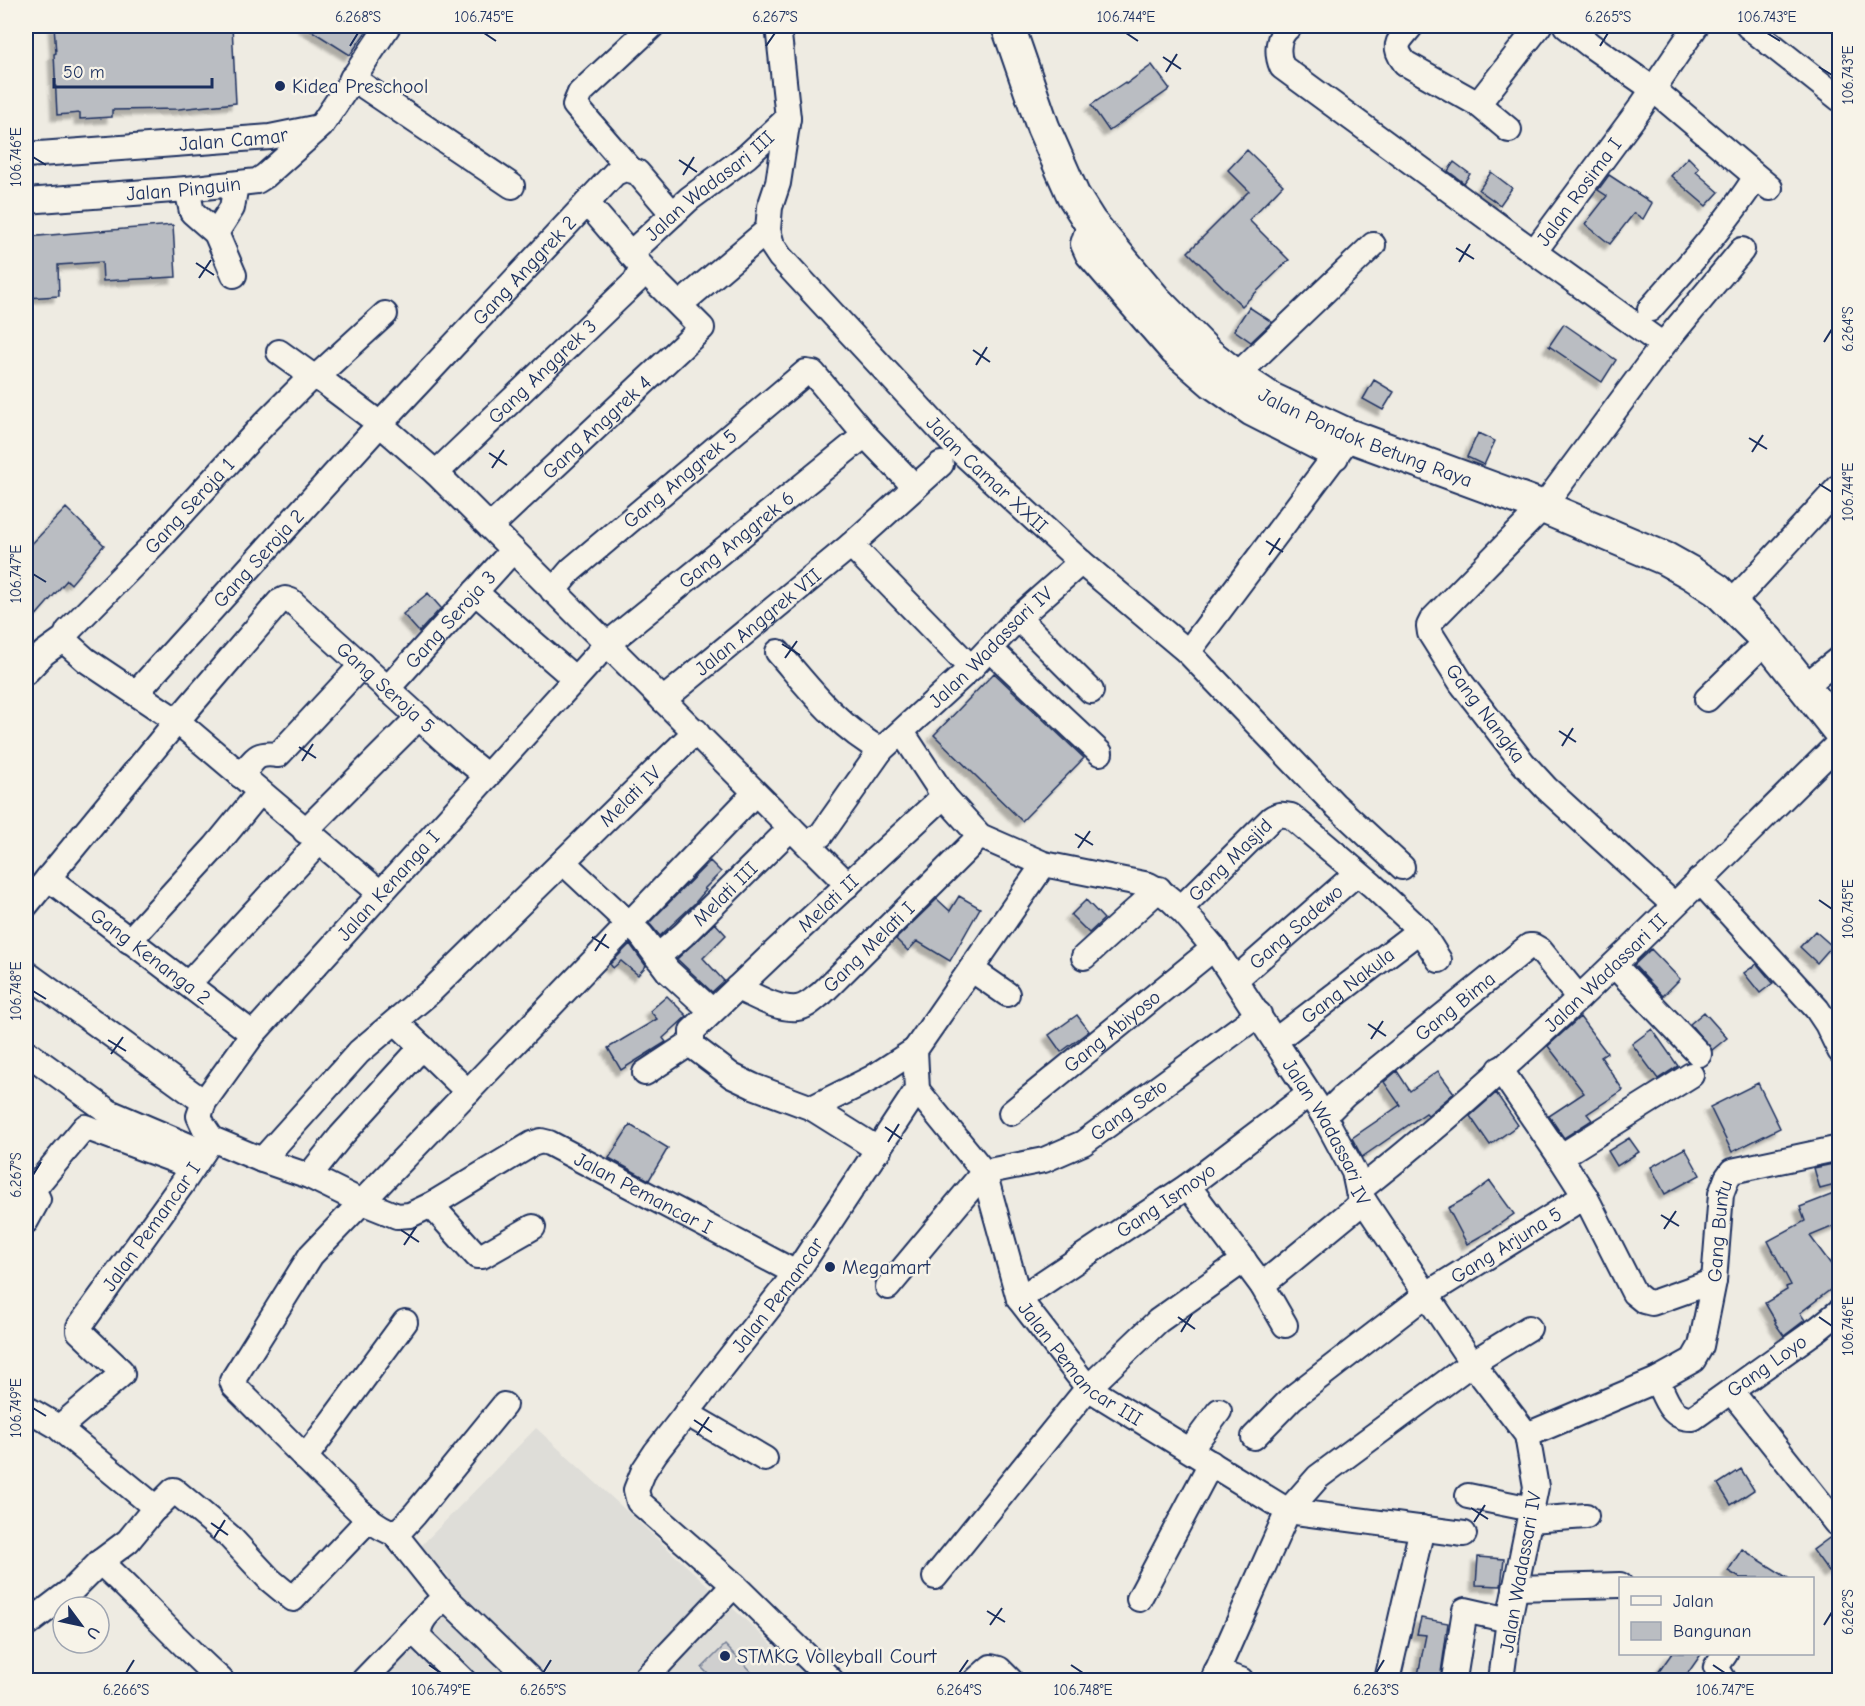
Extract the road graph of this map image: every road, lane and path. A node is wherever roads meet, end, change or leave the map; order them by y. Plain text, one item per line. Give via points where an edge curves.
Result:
1 (388, 26) edge
2 (652, 26) edge
3 (778, 26) edge
4 (1008, 26) edge
5 (1290, 26) edge
6 (1539, 26) edge
7 (1566, 26) edge
8 (1696, 26) edge
9 (1748, 26) edge
10 (1408, 30) edge
11 (352, 78) junction
12 (1653, 89) junction
13 (1839, 99) edge
14 (1478, 104) junction
15 (788, 118) junction
16 (321, 126) junction
17 (1509, 130) dead end
18 (270, 137) junction
19 (26, 155) edge
20 (630, 169) junction
21 (265, 176) junction
22 (236, 184) junction
23 (513, 186) dead end
24 (187, 189) junction
25 (26, 201) edge
26 (587, 203) junction
27 (673, 214) junction
28 (1090, 222) junction
29 (768, 230) junction
30 (216, 233) junction
31 (1373, 245) dead end
32 (1742, 250) dead end
33 (1534, 252) junction
34 (636, 260) junction
35 (234, 275) dead end
36 (690, 296) dead end
37 (1650, 309) dead end
38 (385, 314) dead end
39 (1663, 345) junction
40 (279, 352) dead end
41 (1236, 376) junction
42 (315, 378) junction
43 (380, 424) junction
44 (865, 435) junction
45 (1343, 447) junction
46 (941, 464) dead end
47 (436, 473) junction
48 (1839, 486) edge
49 (915, 487) junction
50 (1543, 507) junction
51 (490, 527) junction
52 (851, 545) junction
53 (513, 550) junction
54 (1081, 562) junction
55 (553, 591) junction
56 (475, 592) junction
57 (1731, 604) junction
58 (1018, 618) junction
59 (65, 638) junction
60 (1767, 640) junction
61 (606, 645) junction
62 (990, 648) junction
63 (778, 652) dead end
64 (1188, 652) junction
65 (1839, 659) edge
66 (362, 665) junction
67 (971, 668) junction
68 (26, 672) edge
69 (575, 679) junction
70 (1805, 686) junction
71 (387, 689) junction
72 (1091, 691) dead end
73 (136, 693) junction
74 (1707, 699) dead end
75 (663, 700) junction
76 (420, 717) junction
77 (177, 721) junction
78 (696, 731) junction
79 (902, 732) junction
80 (1839, 732) edge
81 (1839, 742) edge
82 (878, 753) junction
83 (1100, 753) dead end
84 (241, 776) junction
85 (487, 776) junction
86 (260, 792) junction
87 (755, 793) junction
88 (944, 796) junction
89 (799, 835) junction
90 (980, 836) junction
91 (312, 837) junction
92 (563, 862) junction
93 (1044, 864) junction
94 (1402, 867) dead end
95 (1357, 873) junction
96 (48, 878) junction
97 (1700, 880) junction
98 (848, 885) junction
99 (1159, 890) junction
100 (380, 893) junction
101 (26, 904) edge
102 (1674, 904) junction
103 (1180, 909) junction
104 (630, 924) junction
105 (1420, 930) junction
106 (129, 941) junction
107 (1215, 948) junction
108 (657, 957) junction
109 (1084, 957) dead end
110 (1439, 960) dead end
111 (1614, 965) junction
112 (971, 969) junction
113 (26, 973) edge
114 (1235, 980) junction
115 (188, 984) junction
116 (737, 988) junction
117 (1006, 994) dead end
118 (1579, 998) junction
119 (712, 1011) junction
120 (1259, 1014) junction
121 (396, 1022) junction
122 (253, 1034) junction
123 (1276, 1040) junction
124 (692, 1042) junction
125 (422, 1047) junction
126 (915, 1050) junction
127 (1839, 1051) edge
128 (26, 1052) edge
129 (1500, 1069) junction
130 (645, 1073) dead end
131 (917, 1090) junction
132 (468, 1092) junction
133 (1310, 1094) junction
134 (204, 1102) junction
135 (812, 1108) junction
136 (1011, 1113) dead end
137 (1324, 1116) junction
138 (1839, 1148) edge
139 (879, 1150) junction
140 (203, 1152) junction
141 (1560, 1157) junction
142 (262, 1161) junction
143 (984, 1172) junction
144 (309, 1176) junction
145 (1188, 1185) junction
146 (29, 1194) edge
147 (1361, 1196) junction
148 (1585, 1196) junction
149 (362, 1202) junction
150 (431, 1205) junction
151 (26, 1221) edge
152 (533, 1227) dead end
153 (1244, 1260) junction
154 (796, 1273) junction
155 (1714, 1281) junction
156 (1262, 1285) junction
157 (888, 1287) dead end
158 (1427, 1294) junction
159 (1019, 1299) junction
160 (1839, 1311) edge
161 (405, 1322) dead end
162 (1285, 1325) dead end
163 (1529, 1328) dead end
164 (1472, 1363) junction
165 (1656, 1380) junction
166 (1088, 1388) junction
167 (1731, 1391) junction
168 (504, 1405) dead end
169 (26, 1408) edge
170 (1219, 1411) dead end
171 (686, 1413) junction
172 (60, 1427) junction
173 (1527, 1435) junction
174 (1254, 1437) dead end
175 (1190, 1450) junction
176 (305, 1458) junction
177 (765, 1458) dead end
178 (1211, 1463) junction
179 (1467, 1496) dead end
180 (155, 1508) junction
181 (1288, 1510) junction
182 (1531, 1515) junction
183 (1586, 1516) dead end
184 (1836, 1523) dead end
185 (383, 1527) junction
186 (1422, 1528) junction
187 (1464, 1534) dead end
188 (100, 1562) junction
189 (935, 1577) dead end
190 (734, 1585) junction
191 (1619, 1585) edge
192 (1515, 1588) junction
193 (445, 1597) junction
194 (1139, 1599) dead end
195 (422, 1620) junction
196 (1509, 1620) junction
197 (26, 1625) edge
198 (1724, 1655) edge
199 (1215, 1676) edge
200 (356, 1678) edge
201 (1454, 1679) edge
202 (221, 1680) edge
203 (464, 1680) edge
204 (531, 1680) edge
205 (644, 1680) edge
206 (831, 1680) edge
207 (976, 1680) edge
208 (1010, 1680) edge
209 (1241, 1680) edge
210 (1387, 1680) edge
211 (1501, 1680) edge
212 (1724, 1680) edge

1 - 11 street
2 - 20 street via 580,93 575,105
3 - 15 street
4 - 28 main road, Jalan Pondok Betung Raya via 1043,127 1073,195
5 - 33 street via 1279,43 1282,67
6 - 14 street
7 - 12 street
8 - 12 street, Jalan Rosima I
9 - 13 street
10 - 14 street via 1397,44 1397,53 1405,63
11 - 16 street
11 - 23 street
12 - 33 street, Jalan Rosima I
12 - 37 street via 1763,183 1738,203
14 - 17 street
15 - 27 street, Jalan Wadasari III
15 - 29 street
16 - 18 street, Jalan Camar
16 - 21 street, Jalan Pinguin
18 - 19 street, Jalan Camar
18 - 21 street via 274,159
20 - 26 street, Gang Anggrek 2 via 615,173
20 - 27 street
21 - 22 street, Jalan Pinguin
22 - 24 street, Jalan Pinguin
22 - 30 street via 232,208
24 - 25 street, Jalan Pinguin
24 - 30 street via 192,212
26 - 34 street
26 - 43 street, Gang Anggrek 2
27 - 34 street, Jalan Wadasari III
28 - 41 main road, Jalan Pondok Betung Raya via 1179,326
28 - 45 street via 1083,244 1088,255 1173,353 1232,403
29 - 36 street
29 - 54 street, Jalan Camar XXII via 780,257 957,448
30 - 35 street
31 - 41 street
32 - 39 street
33 - 39 street, Jalan Rosima I
34 - 47 street, Gang Anggrek 3 via 636,281
34 - 51 street, Gang Anggrek 4 via 702,328
38 - 42 street, Gang Seroja 1
39 - 50 street
40 - 42 street
41 - 45 main road, Jalan Pondok Betung Raya
42 - 43 street
42 - 59 street, Gang Seroja 1 via 304,383 264,424
43 - 47 street
43 - 73 street, Gang Seroja 2
44 - 49 street
44 - 55 street, Gang Anggrek 5 via 813,373 803,373 580,563
44 - 61 street, Gang Anggrek 6
45 - 50 main road, Jalan Pondok Betung Raya
45 - 64 street
46 - 49 street, Jalan Anggrek VII
47 - 51 street
48 - 57 street
49 - 52 street, Jalan Anggrek VII
50 - 57 main road, Jalan Pondok Betung Raya via 1681,567
50 - 102 street, Gang Nangka via 1432,620 1430,633 1462,684 1523,763
51 - 53 street
52 - 67 street
52 - 75 street, Jalan Anggrek VII
53 - 55 street
53 - 56 street, Gang Seroja 3
54 - 58 street, Jalan Wadassari IV
54 - 64 street, Jalan Camar XXII
55 - 61 street
56 - 69 street
56 - 71 street, Gang Seroja 3
57 - 60 main road, Jalan Pondok Betung Raya
58 - 62 street, Jalan Wadassari IV
58 - 72 street
59 - 68 street, Gang Seroja 1
59 - 73 street via 86,660
60 - 70 main road, Jalan Pondok Betung Raya
60 - 74 street
61 - 69 street, Jalan Kenanga I
61 - 75 street
62 - 67 street, Jalan Wadassari IV
62 - 83 street
63 - 82 street via 844,726
64 - 94 street, Jalan Camar XXII via 1334,804
65 - 70 street
66 - 71 street, Gang Seroja 5
66 - 77 street, Gang Seroja 5 via 291,601 283,600
66 - 84 street via 278,755 259,755
67 - 79 street, Jalan Wadassari IV
69 - 85 street, Jalan Kenanga I
70 - 80 main road, Jalan Pondok Betung Raya
71 - 76 street, Gang Seroja 5
73 - 77 street
75 - 78 street
76 - 85 street, Gang Seroja 5
76 - 91 street
77 - 84 street
77 - 96 street
78 - 87 street
78 - 92 street, Melati IV
79 - 82 street, Jalan Wadassari IV
79 - 88 street, Jalan Wadassari IV
81 - 97 street, Jalan Wadassari II
82 - 89 street, Melati III via 820,835
84 - 86 street
85 - 100 street, Jalan Kenanga I
86 - 91 street
86 - 106 street
87 - 89 street
87 - 104 street
88 - 90 street, Jalan Wadassari IV
88 - 98 street, Melati II
89 - 98 street
89 - 108 street, Melati III
90 - 93 street, Jalan Wadassari IV
90 - 116 street, Gang Melati I via 807,1005 777,1005
91 - 100 street
91 - 115 street
92 - 104 street
92 - 121 street, Melati IV
93 - 99 street, Jalan Wadassari IV via 1137,881
93 - 112 street
95 - 103 street, Gang Masjid via 1291,816 1278,815
95 - 105 street
95 - 114 street, Gang Sadewo
96 - 101 street
96 - 106 street, Gang Kenanga 2
97 - 102 street, Jalan Wadassari II
97 - 127 street via 1817,1009
98 - 116 street, Melati II
99 - 103 street, Jalan Wadassari IV
99 - 109 street
100 - 122 street, Jalan Kenanga I
102 - 111 street, Jalan Wadassari II
103 - 107 street, Jalan Wadassari IV
104 - 108 street
104 - 132 street
105 - 110 street
105 - 123 street, Gang Nakula
106 - 115 street, Gang Kenanga 2
107 - 114 street, Jalan Wadassari IV
107 - 136 street, Gang Abiyoso
108 - 119 street
111 - 118 street, Jalan Wadassari II
111 - 141 street via 1695,1065
112 - 117 street
112 - 126 street
113 - 134 street
114 - 120 street, Jalan Wadassari IV
115 - 122 street, Gang Kenanga 2
116 - 119 street, Melati II
118 - 129 street, Jalan Wadassari II
118 - 137 street, Gang Bima via 1539,949 1529,946
119 - 124 street, Melati II via 692,1031
120 - 123 street, Jalan Wadassari IV
120 - 143 street, Gang Seto via 1083,1143 1044,1160
121 - 125 street
121 - 142 street, Melati IV via 359,1052
122 - 134 street, Jalan Kenanga I
123 - 133 street, Jalan Wadassari IV
124 - 130 street
124 - 135 street via 732,1076
125 - 132 street
125 - 144 street
126 - 131 street
126 - 135 street via 872,1078
128 - 140 street via 109,1112
129 - 141 street
129 - 147 street, Jalan Wadassari II
131 - 139 street, Jalan Pemancar
131 - 143 street, Jalan Pemancar III
132 - 149 street
133 - 137 street, Jalan Wadassari IV
133 - 145 street, Gang Ismoyo
134 - 140 street via 199,1116 204,1127
135 - 139 street
137 - 147 street, Jalan Wadassari IV via 1354,1172
138 - 155 street, Gang Buntu via 1732,1171 1721,1194
139 - 154 street, Jalan Pemancar
140 - 142 street, Jalan Pemancar I
140 - 146 street via 85,1127
140 - 172 street, Jalan Pemancar I via 79,1327 121,1371 121,1376
141 - 148 street
142 - 144 street, Jalan Pemancar I
143 - 157 street
143 - 159 street, Jalan Pemancar III
144 - 149 street, Jalan Pemancar I
145 - 153 street
145 - 159 street, Gang Ismoyo
146 - 151 street via 38,1199
147 - 156 street, Jalan Wadassari II
147 - 158 street, Jalan Wadassari IV
148 - 155 street via 1639,1298 1652,1302
148 - 158 street, Gang Arjuna 5
149 - 150 street, Jalan Pemancar I via 397,1216 410,1215
149 - 176 street via 310,1255 232,1381
150 - 152 street via 477,1256
150 - 154 street, Jalan Pemancar I via 541,1141
153 - 156 street
153 - 166 street via 1158,1321
154 - 171 street, Jalan Pemancar
155 - 165 street, Gang Buntu via 1698,1353 1693,1360
156 - 162 street
158 - 164 street, Jalan Wadassari IV
158 - 174 street, Gang Arjuna 5 via 1292,1398
159 - 166 street, Jalan Pemancar III
160 - 167 street, Gang Loyo
161 - 176 street
163 - 164 street
164 - 173 street, Jalan Wadassari IV
164 - 181 street via 1318,1477
165 - 167 street, Gang Loyo via 1673,1412 1686,1418 1693,1418
165 - 173 street, Gang Buntu
166 - 175 street, Jalan Pemancar III
166 - 189 street
167 - 184 street
168 - 185 street via 416,1514 403,1527
169 - 172 street
170 - 175 street
171 - 177 street
171 - 190 street, Jalan Pemancar via 645,1470 636,1490 639,1502
172 - 180 street
173 - 182 street, Jalan Wadassari IV via 1536,1486
175 - 178 street, Jalan Pemancar III
176 - 185 street
178 - 181 street, Jalan Pemancar III
178 - 194 street
179 - 182 street
180 - 185 street via 173,1490 230,1537 293,1599
180 - 188 street via 128,1540
181 - 186 street
181 - 199 street
182 - 183 street
182 - 192 street, Jalan Wadassari IV
185 - 193 street
186 - 187 street
186 - 210 street
188 - 197 street via 72,1590
188 - 202 street
190 - 205 street
190 - 206 street, Jalan Pemancar
191 - 192 street
192 - 196 street, Jalan Wadassari IV
193 - 195 street
193 - 204 street
195 - 200 street
195 - 203 street via 418,1636
196 - 201 street via 1465,1610
196 - 211 street, Jalan Wadassari IV
198 - 212 street via 1716,1667
199 - 209 street
207 - 208 street via 992,1667

